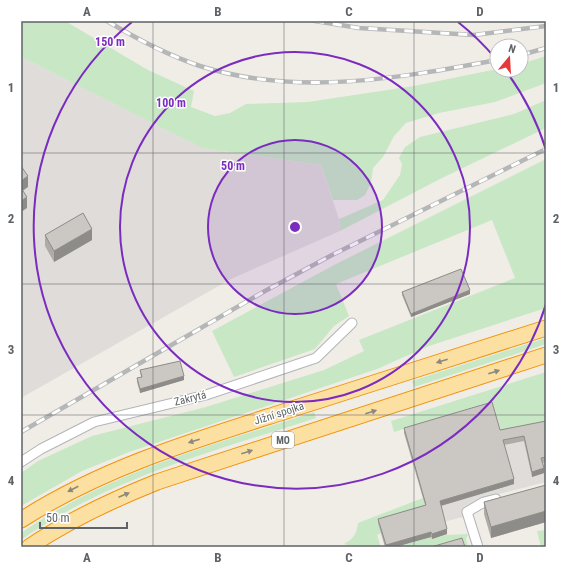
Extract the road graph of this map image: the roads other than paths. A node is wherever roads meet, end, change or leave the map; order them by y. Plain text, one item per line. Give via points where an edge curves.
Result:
1 (352, 324) dead end
2 (546, 328) edge
3 (546, 355) edge
4 (21, 462) edge
5 (508, 496) edge
6 (21, 520) edge
7 (29, 547) edge
8 (478, 547) edge

1 - 4 street, Zakrytá via 316,358 206,394 94,422
2 -> 6 highway, Jižní spojka / MO via 166,450 99,477
7 -> 3 highway, MO via 70,521 157,482
5 - 8 street via 484,502 468,512

